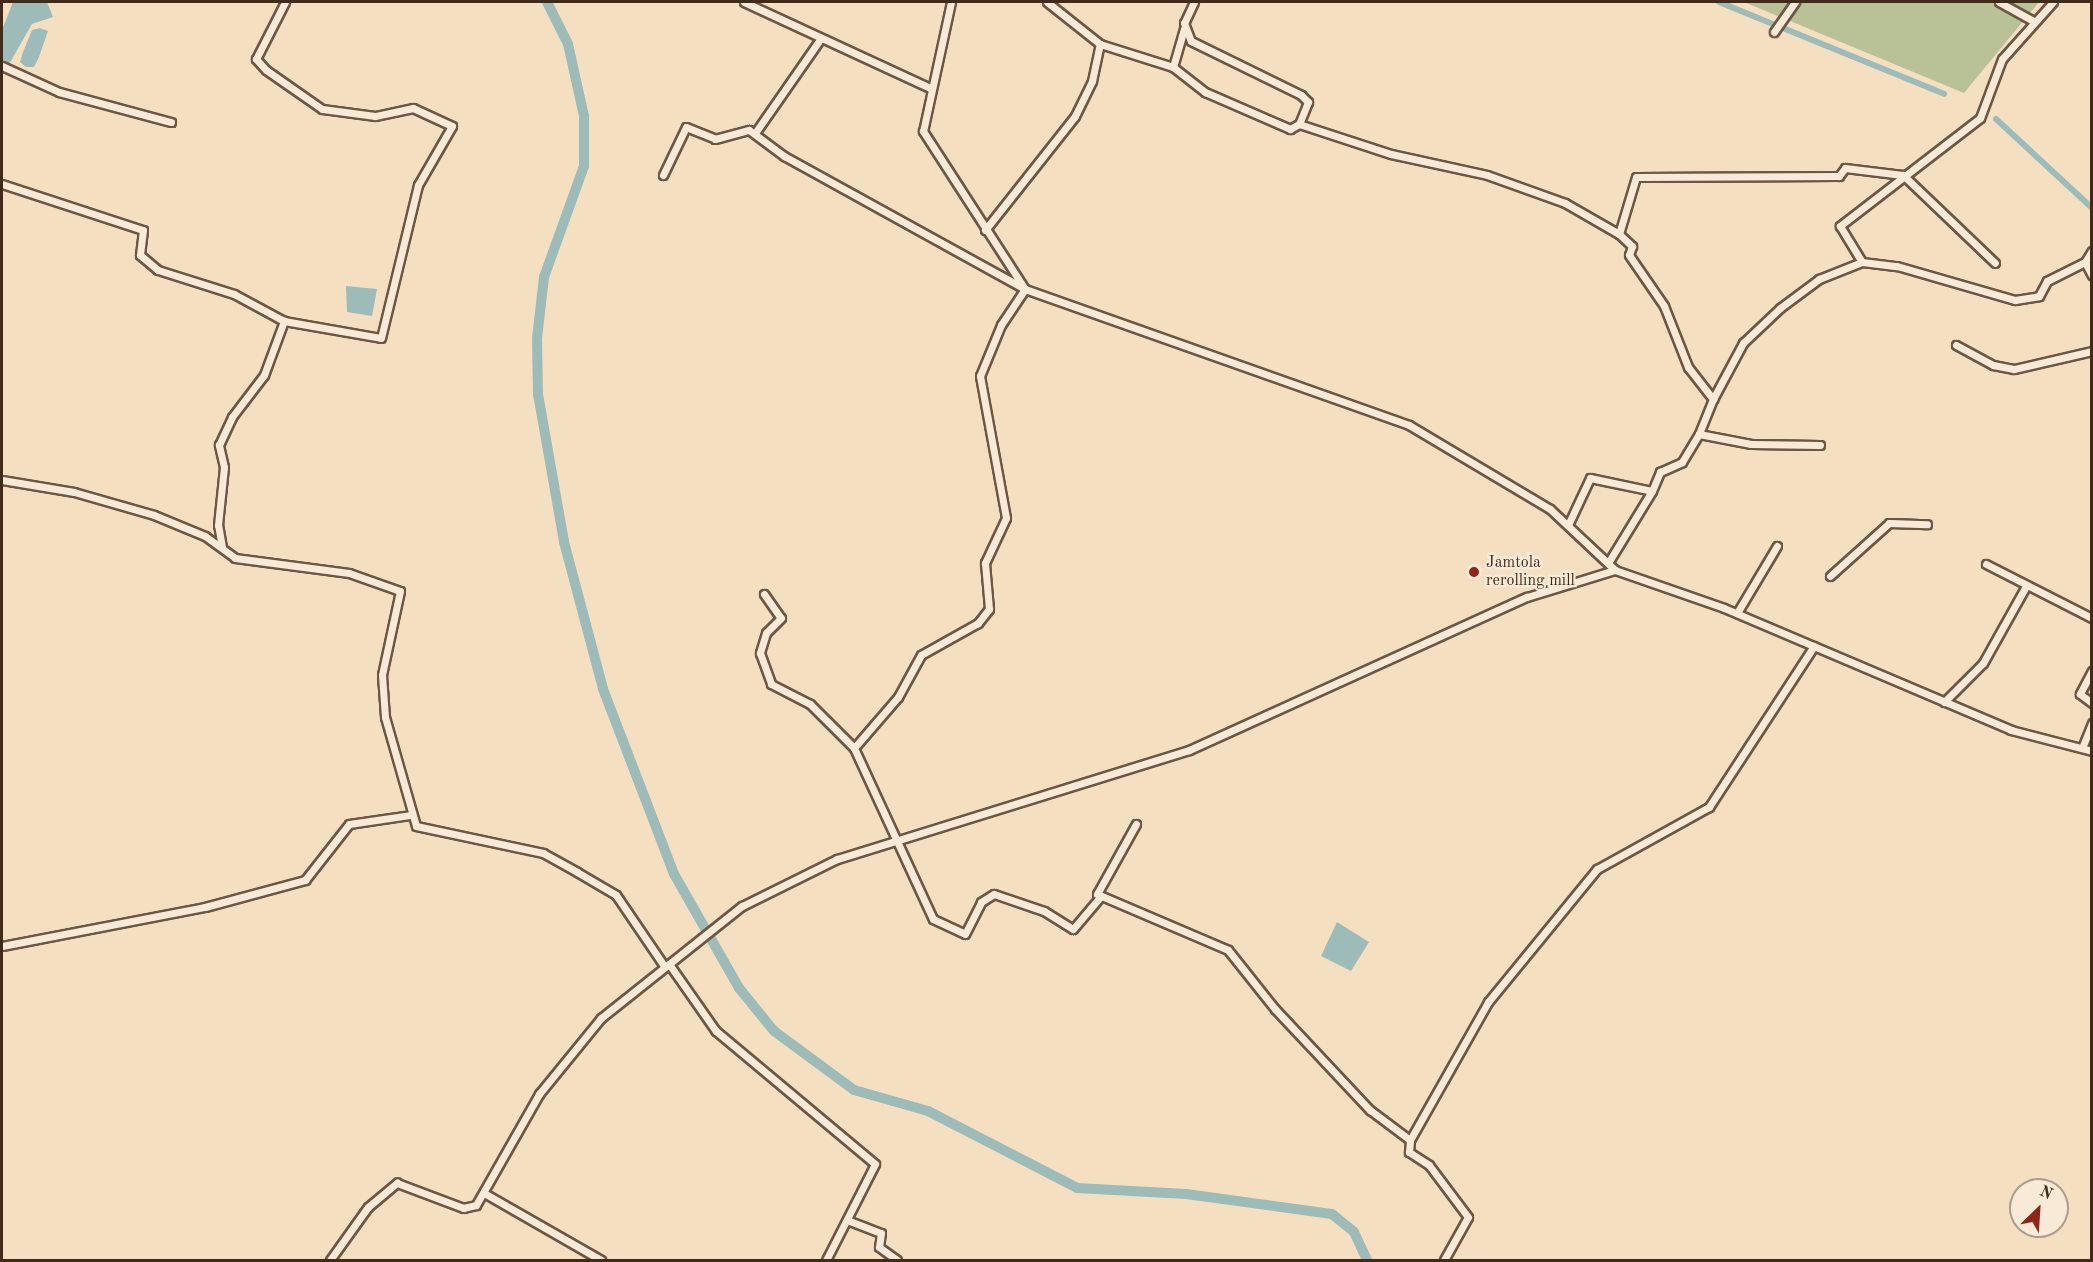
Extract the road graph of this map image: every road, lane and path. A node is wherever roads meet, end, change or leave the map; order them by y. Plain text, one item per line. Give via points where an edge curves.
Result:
1 (285, 2) edge
2 (744, 2) edge
3 (951, 2) edge
4 (1047, 2) edge
5 (1194, 2) edge
6 (1795, 2) edge
7 (1999, 2) edge
8 (2053, 2) edge
9 (2033, 21) junction
10 (1185, 27) junction
11 (1774, 32) dead end
12 (819, 41) junction
13 (1100, 44) junction
14 (2, 66) edge
15 (1173, 67) junction
16 (930, 88) junction
17 (171, 122) dead end
18 (1299, 124) junction
19 (754, 133) junction
20 (663, 175) dead end
21 (1903, 175) junction
22 (2, 183) edge
23 (985, 230) junction
24 (1619, 234) junction
25 (2091, 251) edge
26 (1862, 262) junction
27 (2085, 262) junction
28 (1995, 263) dead end
29 (2091, 275) edge
30 (1025, 289) junction
31 (284, 321) junction
32 (1956, 345) dead end
33 (2091, 351) edge
34 (1713, 399) junction
35 (1699, 434) junction
36 (1820, 445) dead end
37 (2, 480) edge
38 (1652, 491) junction
39 (1927, 524) dead end
40 (1568, 525) junction
41 (1777, 546) dead end
42 (222, 547) junction
43 (1608, 563) junction
44 (1986, 564) dead end
45 (1615, 570) junction
46 (1830, 576) dead end
47 (2025, 588) junction
48 (764, 594) dead end
49 (1737, 613) junction
50 (2091, 618) edge
51 (1814, 646) junction
52 (2091, 671) edge
53 (1944, 702) junction
54 (2091, 703) edge
55 (2091, 723) edge
56 (854, 748) junction
57 (2082, 748) junction
58 (2091, 751) edge
59 (411, 815) junction
60 (1136, 824) dead end
61 (899, 840) junction
62 (1100, 897) junction
63 (2, 946) edge
64 (667, 966) junction
65 (1410, 1140) junction
66 (484, 1193) junction
67 (847, 1220) junction
68 (330, 1260) edge
69 (601, 1260) edge
70 (826, 1260) edge
71 (897, 1260) edge
72 (1444, 1260) edge

1 - 31 street via 256,59 266,69 322,109 375,116 412,108 452,126 418,185 381,338
2 - 12 street
3 - 16 street
4 - 13 street
5 - 10 street
6 - 11 street
7 - 9 street
8 - 9 street
9 - 21 street via 2002,59 1980,118
10 - 15 street
10 - 18 street via 1198,47 1301,95 1308,102
12 - 16 street
12 - 19 street
13 - 15 street
13 - 23 street via 1092,81 1075,116
14 - 17 street via 67,94
15 - 18 street via 1205,92 1241,109 1290,129
16 - 23 street via 923,131
18 - 24 street via 1391,154 1487,175 1565,203
19 - 20 street via 715,139 686,127
19 - 30 street via 784,156
21 - 24 street via 1845,168 1839,177 1636,177
21 - 26 street via 1840,226
21 - 28 street
22 - 31 street via 143,230 143,262 234,294
23 - 30 street
24 - 34 street via 1632,246 1629,255 1664,306 1688,367
25 - 27 street
26 - 27 street via 1897,266 2015,300 2039,296 2052,277
26 - 34 street via 1819,279 1780,308 1743,343
27 - 29 street
30 - 40 street via 1262,376 1385,414 1479,462
30 - 56 street via 1001,326 980,376 1006,518 985,563 989,609 978,623 921,655 898,697
31 - 42 street via 264,375 232,417 219,445 224,467 218,525
32 - 33 street via 1993,365 2014,369
34 - 35 street
35 - 36 street via 1751,444
35 - 38 street via 1682,462 1660,472
37 - 42 street via 135,509
38 - 40 street via 1590,478
38 - 43 street
39 - 46 street via 1889,523
40 - 43 street
41 - 49 street
42 - 59 street via 235,558 349,573 400,591 382,675 385,717
43 - 45 street
44 - 47 street
45 - 49 street
45 - 61 street via 1527,597 1189,750
47 - 50 street
47 - 53 street via 1983,663
48 - 56 street via 781,618 766,633 760,653 771,684 810,704
49 - 51 street
51 - 53 street
51 - 65 street via 1709,807 1597,869 1564,907 1488,1002
52 - 54 street via 2080,694
53 - 57 street via 2011,730
55 - 57 street
56 - 61 street
57 - 58 street
59 - 63 street via 349,824 305,880 206,907
59 - 64 street via 416,826 543,853 606,889 616,895
60 - 62 street
61 - 62 street via 928,915 961,934 967,932 981,902 994,894 1044,911 1073,929
61 - 64 street via 837,859 742,906
62 - 65 street via 1228,950 1370,1110
64 - 66 street via 601,1018 567,1058 539,1094
64 - 67 street via 716,1031 875,1164
65 - 72 street via 1409,1152 1429,1165 1468,1217
66 - 68 street via 470,1209 397,1183 368,1207
66 - 69 street
67 - 70 street
67 - 71 street via 881,1233 879,1247

